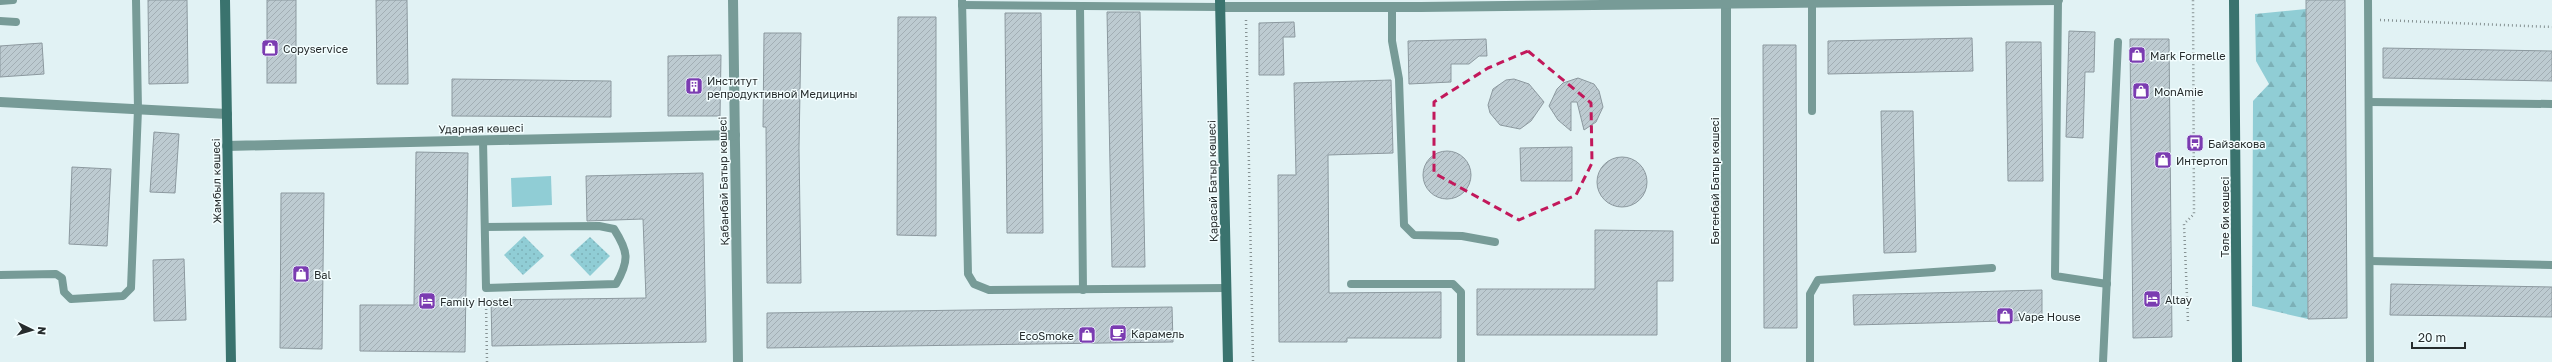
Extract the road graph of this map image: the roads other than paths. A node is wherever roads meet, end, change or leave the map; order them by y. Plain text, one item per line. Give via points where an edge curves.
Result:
1 (13, 0) edge
2 (136, 0) edge
3 (225, 0) edge
4 (733, 0) edge
5 (2058, 0) edge
6 (2234, 0) edge
7 (2368, 0) edge
8 (0, 1) edge
9 (1726, 2) edge
10 (962, 3) edge
11 (1220, 3) edge
12 (1421, 4) edge
13 (1812, 4) junction
14 (1080, 6) junction
15 (1392, 8) junction
16 (0, 21) edge
17 (16, 22) dead end
18 (2118, 42) dead end
19 (0, 102) edge
20 (2369, 102) junction
21 (2552, 104) edge
22 (138, 109) junction
23 (1812, 111) dead end
24 (227, 114) junction
25 (735, 135) junction
26 (483, 140) junction
27 (227, 146) junction
28 (485, 227) junction
29 (1495, 242) dead end
30 (2370, 261) junction
31 (2552, 265) edge
32 (1992, 268) dead end
33 (0, 276) edge
34 (1351, 284) dead end
35 (2107, 284) junction
36 (1226, 288) junction
37 (1083, 290) junction
38 (231, 362) edge
39 (738, 362) edge
40 (1228, 362) edge
41 (1461, 362) edge
42 (1726, 362) edge
43 (1810, 362) edge
44 (2103, 362) edge
45 (2237, 362) edge
46 (2370, 362) edge

1 - 8 lane
2 - 22 lane
3 - 24 street, Жамбыл көшесі
4 - 25 street, Қабанбай Батыр көшесі
5 - 13 street
5 - 35 lane via 2055,276
6 - 45 street, Төле би көшесі
7 - 20 lane
9 - 12 street
9 - 13 street
9 - 42 street, Бөгенбай Батыр көшесі
10 - 14 lane
10 - 37 lane via 968,274 974,284 988,290
11 - 14 lane
11 - 15 street via 1245,7
11 - 36 street, Қарасай Батыр көшесі
12 - 15 street
13 - 23 lane
14 - 37 lane
15 - 29 lane via 1392,41 1399,79 1404,225 1414,235 1462,236
16 - 17 lane
18 - 35 lane
19 - 22 street
20 - 21 lane
20 - 30 lane
22 - 24 street
22 - 33 lane via 131,288 123,296 71,299 64,292 62,278 56,274
24 - 27 street, Жамбыл көшесі
25 - 26 street, Ударная көшесі
25 - 39 street, Қабанбай Батыр көшесі
26 - 27 street, Ударная көшесі
26 - 28 lane
27 - 38 street, Жамбыл көшесі
28 - 28 lane via 486,288 616,284 624,270 626,247 614,229 599,226
30 - 31 lane
30 - 46 lane
32 - 43 lane via 1818,280 1810,294
34 - 41 lane via 1453,284 1461,292
35 - 44 lane
36 - 37 lane
36 - 40 street, Қарасай Батыр көшесі

